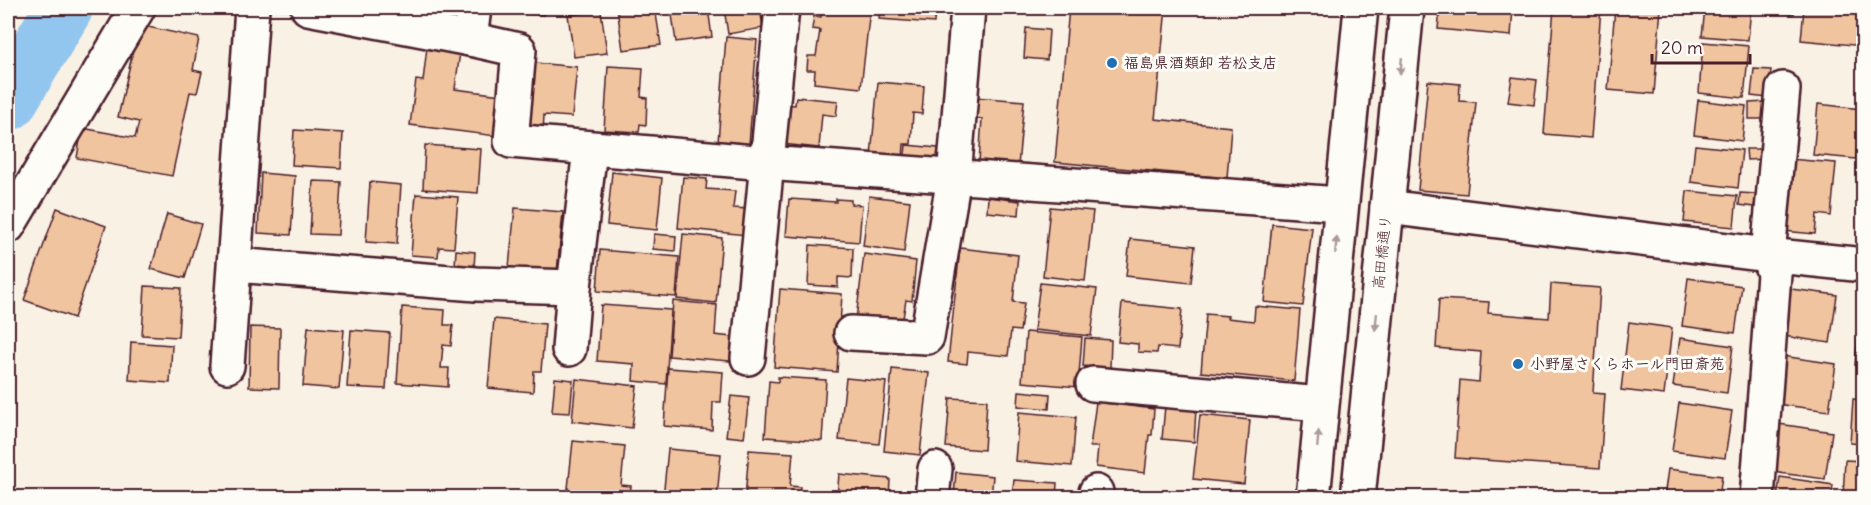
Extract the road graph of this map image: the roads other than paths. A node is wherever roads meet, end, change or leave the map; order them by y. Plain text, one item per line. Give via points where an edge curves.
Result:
1 (138, 8) edge
2 (252, 8) edge
3 (308, 8) edge
4 (782, 8) edge
5 (968, 8) edge
6 (1360, 8) edge
7 (1407, 8) edge
8 (472, 23) edge
9 (1783, 89) dead end
10 (590, 149) junction
11 (766, 164) junction
12 (954, 177) junction
13 (1340, 204) junction
14 (1387, 207) junction
15 (8, 224) edge
16 (1768, 255) junction
17 (235, 265) junction
18 (1863, 265) edge
19 (574, 287) junction
20 (851, 333) dead end
21 (569, 349) dead end
22 (748, 358) dead end
23 (227, 366) dead end
24 (1093, 384) dead end
25 (1321, 404) junction
26 (1313, 498) edge
27 (1358, 498) edge
28 (1757, 498) edge

1 - 15 main road
2 - 17 main road
3 - 8 main road
4 - 11 main road
5 - 12 main road
6 - 13 main road
7 -> 14 main road, 高田橋通り
8 - 10 main road via 519,50 511,141
9 - 16 main road
10 - 11 main road
10 - 19 main road
11 - 12 main road
11 - 22 main road
12 - 13 main road
12 - 20 main road via 927,337
25 -> 13 main road
14 - 16 main road
14 -> 27 main road, 高田橋通り
16 - 18 main road
16 - 28 main road via 1774,274
17 - 19 main road via 476,284
17 - 23 main road
19 - 21 main road
24 - 25 main road
26 -> 25 main road

